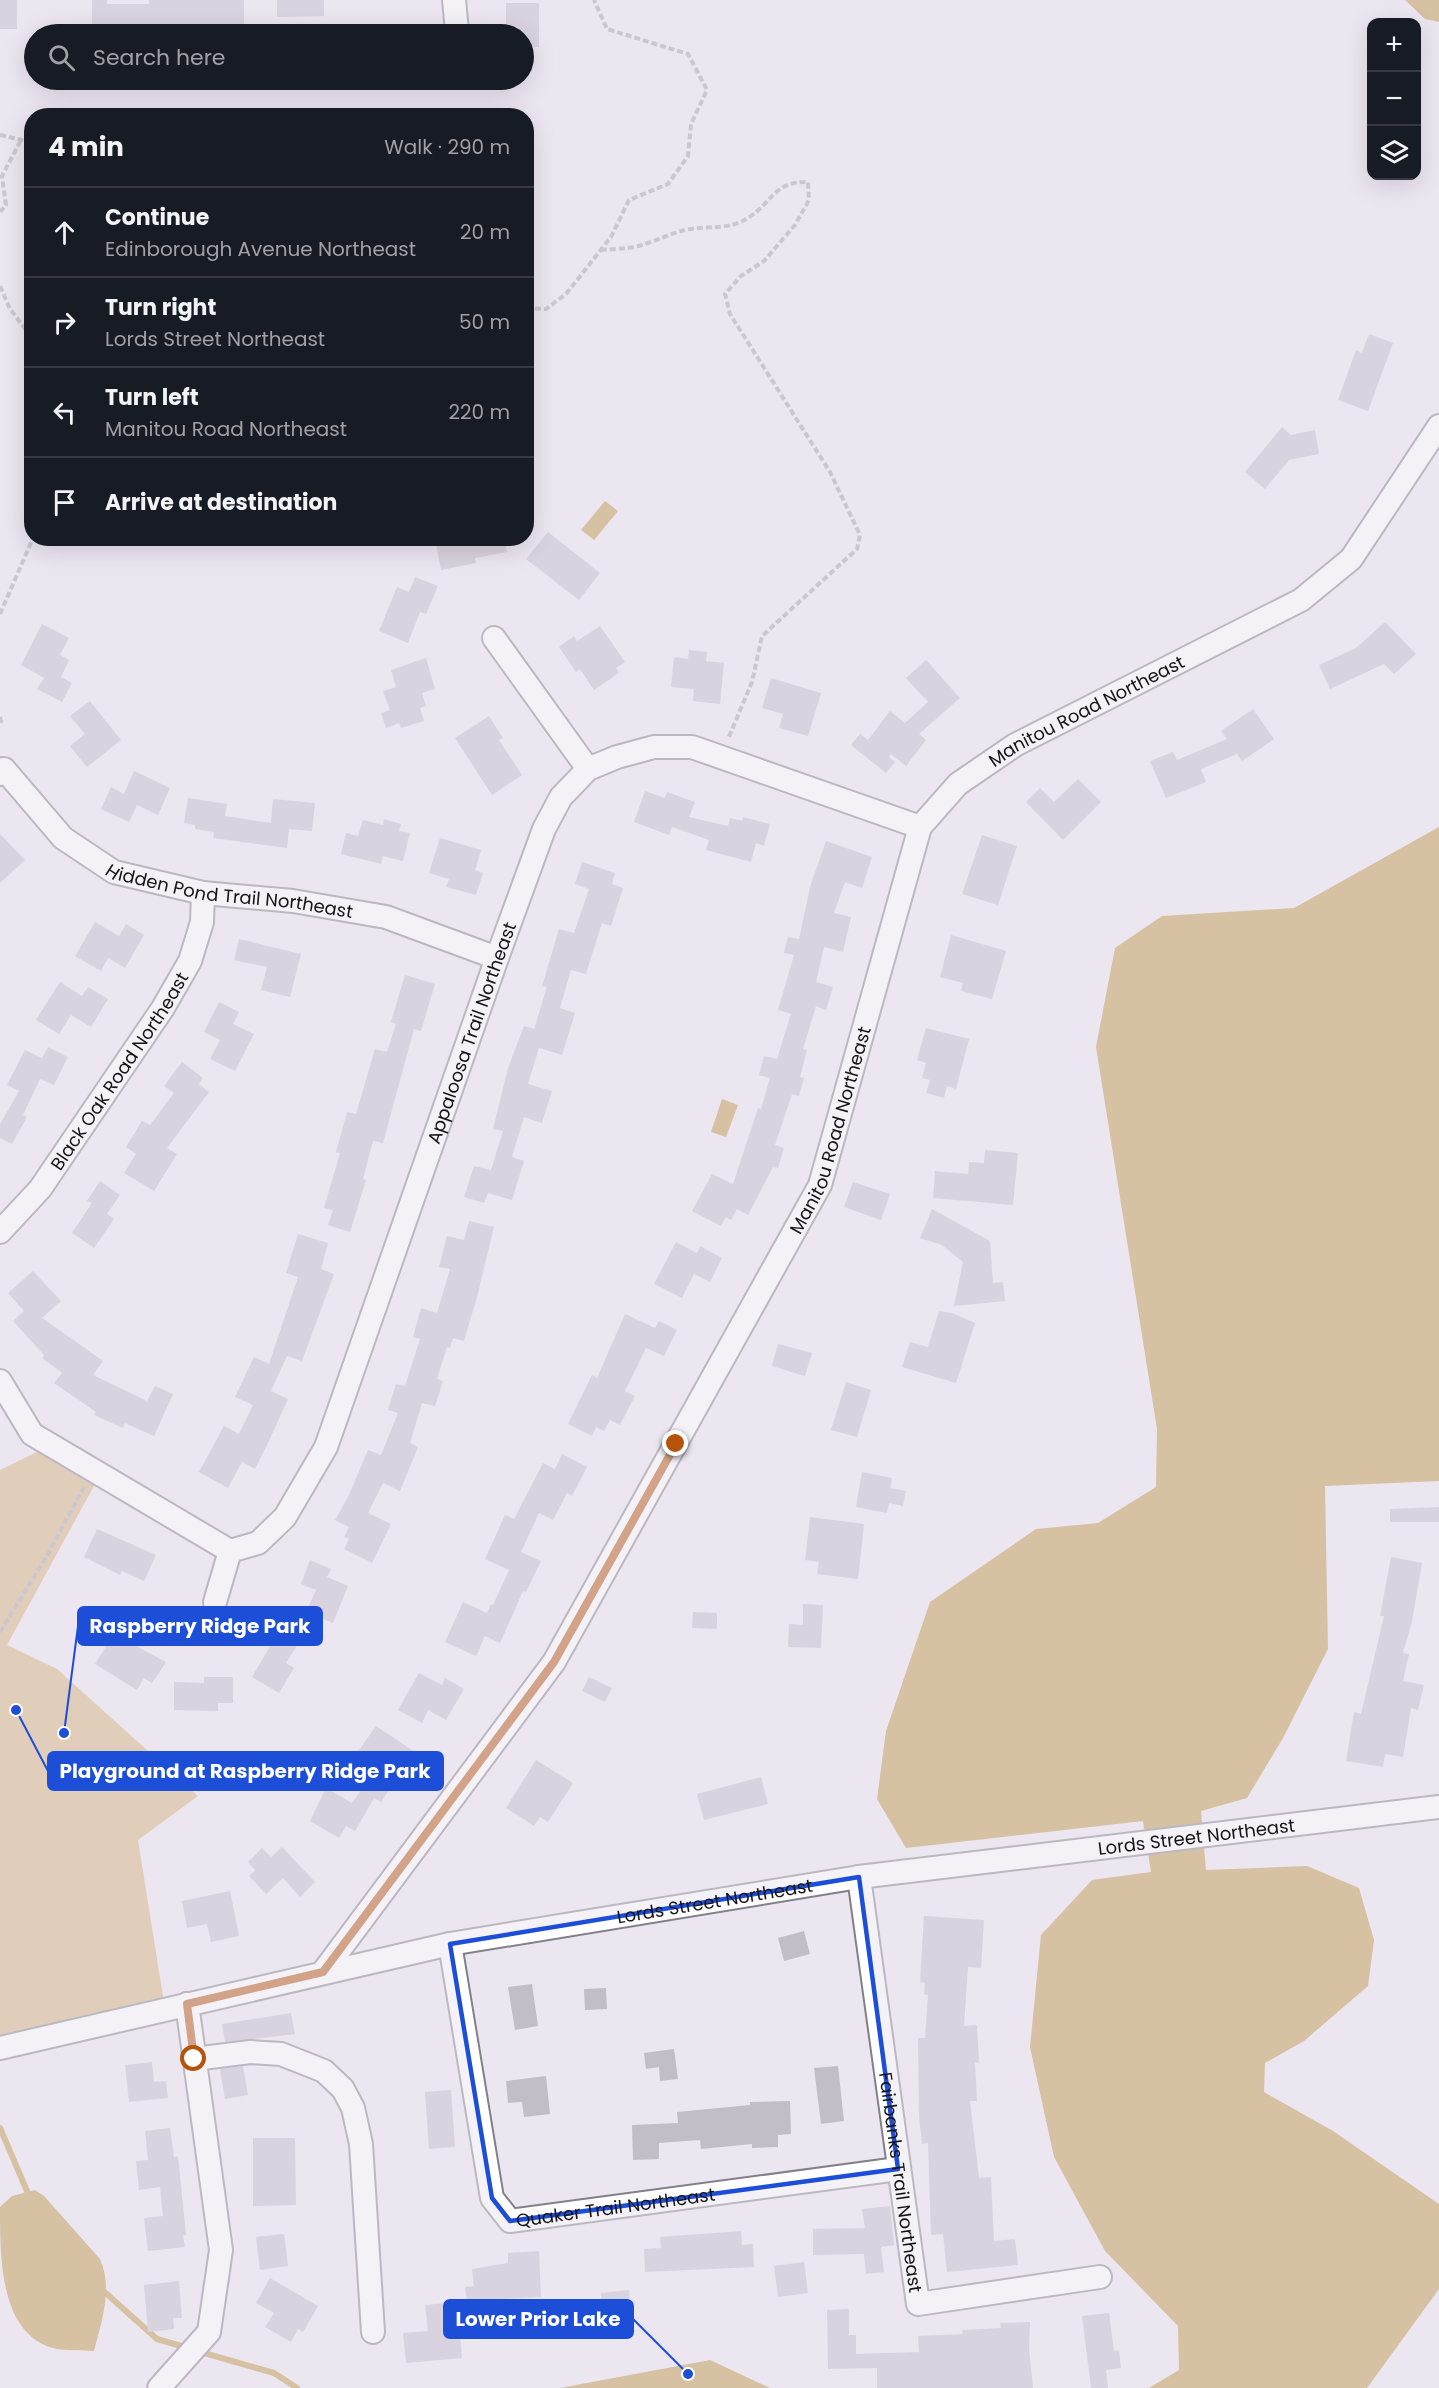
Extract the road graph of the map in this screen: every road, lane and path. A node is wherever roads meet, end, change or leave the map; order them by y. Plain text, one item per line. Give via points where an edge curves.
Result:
1 (454, 0) edge
2 (594, 0) edge
3 (456, 24) edge
4 (0, 135) edge
5 (21, 140) junction
6 (24, 141) edge
7 (0, 212) edge
8 (601, 250) junction
9 (0, 286) edge
10 (534, 308) edge
11 (24, 328) edge
12 (1439, 426) edge
13 (30, 546) edge
14 (0, 615) edge
15 (494, 638) dead end
16 (0, 717) edge
17 (2, 726) dead end
18 (722, 757) junction
19 (588, 769) junction
20 (0, 774) edge
21 (920, 827) junction
22 (203, 893) junction
23 (497, 958) junction
24 (0, 1232) edge
25 (0, 1381) edge
26 (94, 1469) junction
27 (230, 1551) junction
28 (215, 1602) dead end
29 (0, 1632) edge
30 (1439, 1807) edge
31 (859, 1877) junction
32 (450, 1944) junction
33 (323, 1972) junction
34 (187, 2004) junction
35 (0, 2048) edge
36 (194, 2059) junction
37 (898, 2169) junction
38 (1100, 2277) dead end
39 (373, 2332) dead end
40 (159, 2388) edge

1 - 3 street
2 - 8 path via 607,29 688,54 707,90 691,124 688,156 668,184 629,200
4 - 5 path
5 - 6 path
5 - 7 path via 2,176 6,205
8 - 10 path via 566,294 546,309
8 - 18 path via 639,246 687,230 718,229 746,220 761,209 775,190 794,181 808,182 809,200 795,225 771,255 741,276 725,294 730,314 830,472 860,535 857,549 762,636 752,682
9 - 11 path via 9,309
12 - 21 street, Manitou Road Northeast via 1351,559 1301,600 1015,745 958,784
13 - 14 path
15 - 19 street
16 - 17 path
18 - 19 street, Appaloosa Trail Northeast via 692,747 654,747
18 - 21 street, Appaloosa Trail Northeast
19 - 23 street, Appaloosa Trail Northeast via 561,797 544,829
20 - 22 street, Hidden Pond Trail Northeast via 4,769 63,838 114,872
21 - 33 street, Manitou Road Northeast via 820,1185 554,1662
22 - 23 street, Hidden Pond Trail Northeast via 293,901 386,917
22 - 24 street, Black Oak Road Northeast via 202,922 190,961 163,1008 40,1189
23 - 27 street, Appaloosa Trail Northeast via 326,1447 285,1517 258,1543
25 - 26 street via 32,1434
26 - 27 street
26 - 29 path
27 - 28 street
30 - 31 street, Lords Street Northeast
31 - 32 street, Lords Street Northeast
31 - 37 street, Fairbanks Trail Northeast
32 - 33 street, Lords Street Northeast
32 - 37 street, Quaker Trail Northeast via 492,2198 510,2221
33 - 34 street, Lords Street Northeast
34 - 35 street, Lords Street Northeast
34 - 36 street
36 - 39 street via 250,2052 281,2054 324,2071 344,2089 361,2144
36 - 40 street via 221,2250 209,2332
37 - 38 street, Fairbanks Trail Northeast via 918,2304

